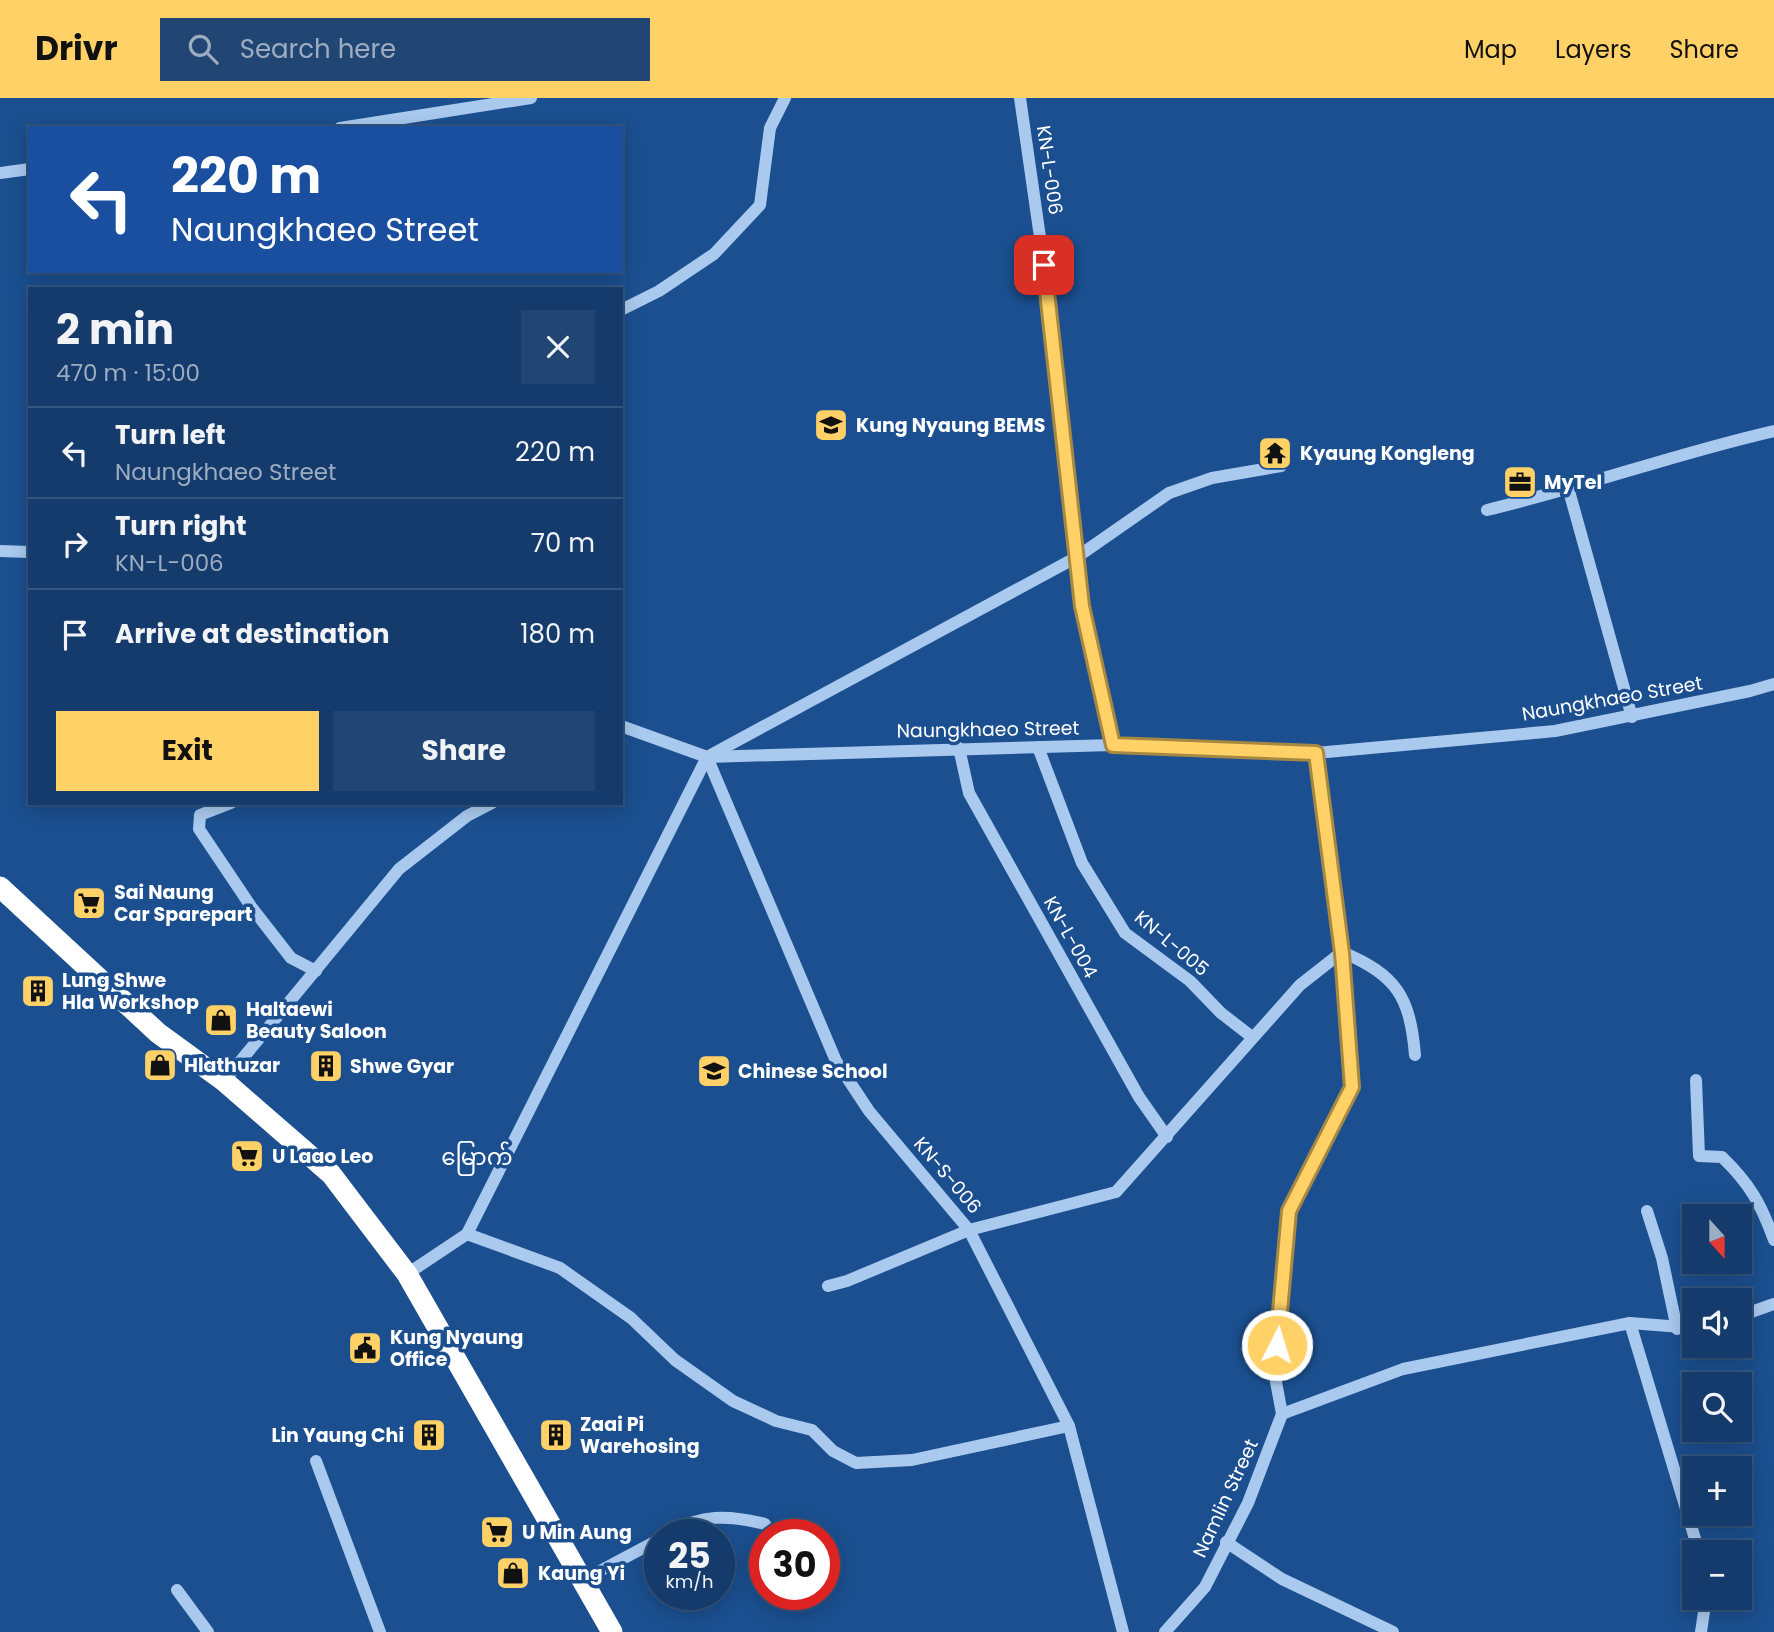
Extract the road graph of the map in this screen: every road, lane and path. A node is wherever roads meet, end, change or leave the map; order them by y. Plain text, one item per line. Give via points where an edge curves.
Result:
1 (531, 98) edge
2 (785, 98) edge
3 (1020, 98) edge
4 (353, 126) edge
5 (28, 169) edge
6 (0, 173) edge
7 (623, 309) edge
8 (1774, 431) edge
9 (1281, 466) dead end
10 (1569, 491) junction
11 (1487, 510) dead end
12 (0, 551) edge
13 (28, 552) edge
14 (1077, 557) junction
15 (1774, 684) edge
16 (1632, 717) junction
17 (623, 728) edge
18 (1113, 745) junction
19 (1038, 747) junction
20 (959, 748) junction
21 (1316, 753) junction
22 (707, 757) junction
23 (226, 805) edge
24 (488, 805) edge
25 (0, 887) edge
26 (1342, 953) junction
27 (316, 971) junction
28 (1252, 1037) junction
29 (1415, 1055) dead end
30 (1696, 1080) dead end
31 (224, 1081) junction
32 (1167, 1137) junction
33 (1647, 1211) dead end
34 (970, 1230) junction
35 (467, 1234) junction
36 (1774, 1240) edge
37 (407, 1274) junction
38 (828, 1286) dead end
39 (1774, 1304) edge
40 (1752, 1312) edge
41 (1630, 1323) junction
42 (1677, 1329) junction
43 (1682, 1329) edge
44 (1282, 1414) junction
45 (1069, 1426) junction
46 (316, 1461) dead end
47 (703, 1519) edge
48 (749, 1520) edge
49 (1695, 1540) edge
50 (1226, 1542) junction
51 (644, 1548) edge
52 (583, 1580) junction
53 (177, 1590) dead end
54 (1704, 1610) edge
55 (208, 1632) edge
56 (380, 1632) edge
57 (612, 1632) edge
58 (1123, 1632) edge
59 (1165, 1632) edge
60 (1393, 1632) edge
61 (1701, 1632) edge

1 - 4 street
2 - 7 street via 770,128 760,205 713,254
3 - 14 street, KN-L-006
5 - 6 street
8 - 10 street
9 - 14 street via 1212,478 1169,493
10 - 11 street
10 - 16 street
12 - 13 street
14 - 18 street, KN-L-006 via 1082,606
14 - 22 street
15 - 16 street, Naungkhaeo Street
16 - 21 street, Naungkhaeo Street via 1555,731
17 - 22 street, Naungkhaeo Street
18 - 19 street, Naungkhaeo Street
18 - 21 street, Naungkhaeo Street
19 - 20 street, Naungkhaeo Street
19 - 28 street, KN-L-005 via 1082,863 1125,933 1190,981
20 - 22 street, Naungkhaeo Street
20 - 32 street, KN-L-004 via 969,793 1133,1086
21 - 26 street
22 - 34 street, KN-S-006 via 836,1061 869,1111
22 - 35 street
23 - 27 street via 200,814 199,829 251,908 291,958
24 - 27 street via 399,869
25 - 31 highway via 158,1033
26 - 28 street via 1300,985
26 - 29 street via 1374,966 1402,996 1412,1023
26 - 44 street via 1352,1087 1289,1211 1274,1371
27 - 31 street
28 - 32 street
30 - 36 street via 1699,1156 1722,1157 1754,1190
31 - 37 highway via 331,1174
32 - 34 street via 1116,1192
33 - 42 street
34 - 38 street
34 - 45 street, KN-S-006
35 - 37 street
35 - 45 street via 560,1268 631,1318 675,1360 733,1401 776,1421 812,1430 833,1451 856,1463 912,1461
37 - 52 highway
39 - 40 street
41 - 42 street
41 - 44 street via 1403,1369
41 - 49 street
42 - 43 street
44 - 50 street, Namlin Street via 1248,1503
45 - 58 street, KN-S-006
46 - 56 street
47 - 48 street via 731,1516
50 - 59 street, Namlin Street via 1205,1587
50 - 60 street via 1282,1579
51 - 52 street
52 - 57 highway
53 - 55 street
54 - 61 street

